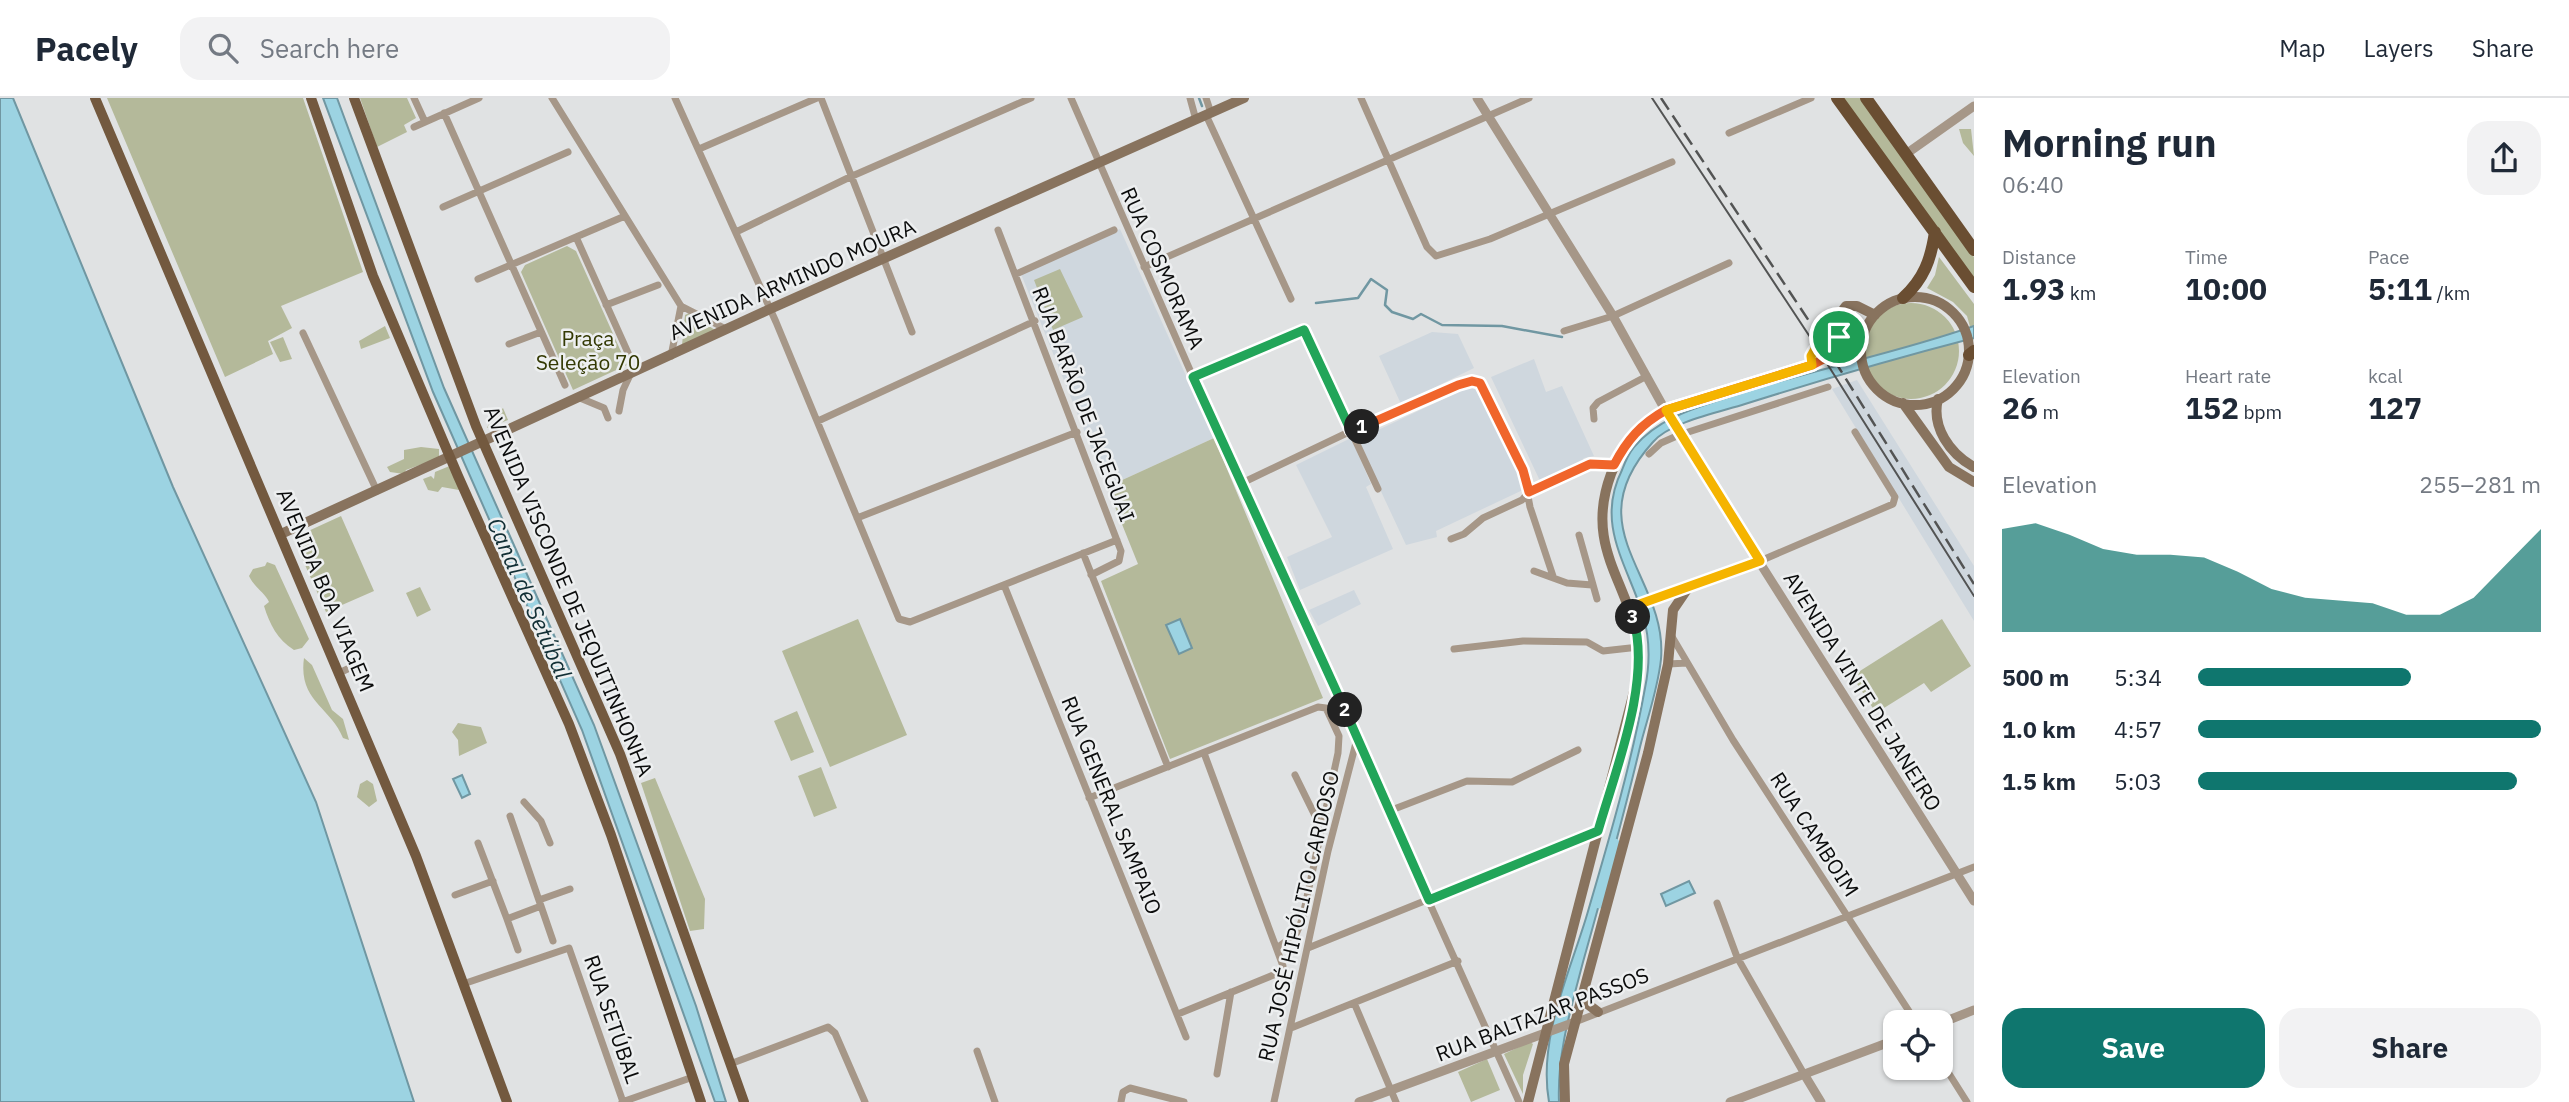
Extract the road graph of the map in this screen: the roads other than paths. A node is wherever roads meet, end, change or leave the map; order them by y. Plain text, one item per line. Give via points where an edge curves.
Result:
1 (95, 98) edge
2 (311, 98) edge
3 (354, 98) edge
4 (414, 98) edge
5 (479, 98) edge
6 (552, 98) edge
7 (676, 98) edge
8 (819, 98) edge
9 (1031, 98) edge
10 (1071, 98) edge
11 (1190, 98) edge
12 (1206, 98) edge
13 (1244, 98) edge
14 (1361, 98) edge
15 (1477, 98) edge
16 (1529, 98) edge
17 (1811, 98) edge
18 (1837, 98) edge
19 (1866, 98) edge
20 (1974, 106) edge
21 (444, 113) junction
22 (1205, 116) junction
23 (1489, 116) junction
24 (425, 122) junction
25 (414, 127) dead end
26 (1728, 133) dead end
27 (699, 149) junction
28 (568, 152) dead end
29 (1906, 154) junction
30 (1388, 160) junction
31 (1672, 162) dead end
32 (1098, 163) junction
33 (850, 177) junction
34 (479, 192) junction
35 (443, 207) dead end
36 (1548, 211) junction
37 (625, 216) junction
38 (1252, 219) junction
39 (998, 230) dead end
40 (1114, 230) dead end
41 (736, 232) junction
42 (1936, 232) junction
43 (576, 237) junction
44 (1974, 250) edge
45 (882, 260) junction
46 (1729, 263) dead end
47 (512, 265) junction
48 (1144, 267) junction
49 (1017, 274) junction
50 (478, 279) dead end
51 (658, 285) dead end
52 (1974, 287) edge
53 (1903, 298) junction
54 (1291, 299) dead end
55 (606, 305) junction
56 (681, 306) junction
57 (770, 309) junction
58 (1875, 315) junction
59 (1613, 316) junction
60 (1035, 321) junction
61 (726, 329) junction
62 (541, 331) junction
63 (1564, 331) dead end
64 (912, 332) dead end
65 (303, 333) dead end
66 (509, 344) dead end
67 (1970, 350) edge
68 (629, 355) dead end
69 (671, 356) junction
70 (630, 375) junction
71 (1647, 376) junction
72 (1193, 377) junction
73 (565, 385) dead end
74 (1828, 387) dead end
75 (580, 398) junction
76 (1938, 399) junction
77 (1903, 403) junction
78 (604, 408) junction
79 (1667, 411) junction
80 (608, 418) dead end
81 (1594, 419) dead end
82 (818, 421) junction
83 (1351, 431) junction
84 (1077, 432) junction
85 (1855, 432) dead end
86 (1679, 433) junction
87 (478, 444) junction
88 (1649, 454) dead end
89 (454, 455) junction
90 (1614, 465) junction
91 (1974, 467) edge
92 (1974, 482) edge
93 (1242, 483) junction
94 (1378, 489) dead end
95 (377, 491) junction
96 (1529, 492) junction
97 (857, 517) junction
98 (281, 534) junction
99 (1579, 535) dead end
100 (1451, 539) dead end
101 (1117, 540) junction
102 (1083, 553) junction
103 (1760, 561) junction
104 (1534, 571) dead end
105 (1091, 575) junction
106 (1553, 576) junction
107 (1004, 585) junction
108 (1592, 585) junction
109 (1688, 588) junction
110 (1597, 599) dead end
111 (1634, 607) junction
112 (1670, 633) junction
113 (1639, 647) junction
114 (1454, 649) dead end
115 (1687, 663) junction
116 (358, 664) dead end
117 (1668, 664) junction
118 (339, 673) junction
119 (1357, 739) junction
120 (1578, 750) dead end
121 (1204, 753) junction
122 (1168, 767) junction
123 (1295, 775) dead end
124 (1089, 798) junction
125 (524, 802) dead end
126 (1389, 811) junction
127 (510, 816) dead end
128 (1322, 829) junction
129 (1598, 831) junction
130 (478, 843) dead end
131 (550, 843) dead end
132 (1974, 867) edge
133 (1958, 874) junction
134 (493, 881) junction
135 (570, 889) dead end
136 (455, 895) dead end
137 (1429, 900) junction
138 (1974, 901) edge
139 (540, 903) junction
140 (1717, 903) dead end
141 (1848, 915) junction
142 (507, 919) junction
143 (553, 941) dead end
144 (1278, 947) junction
145 (1308, 948) junction
146 (518, 950) dead end
147 (1737, 957) junction
148 (1458, 961) junction
149 (463, 984) junction
150 (1231, 992) junction
151 (1581, 999) junction
152 (1355, 1004) junction
153 (1908, 1010) edge
154 (1974, 1010) edge
155 (1598, 1012) junction
156 (1178, 1014) junction
157 (1953, 1018) edge
158 (1572, 1023) junction
159 (1291, 1028) junction
160 (1546, 1032) junction
161 (1186, 1037) dead end
162 (1883, 1044) edge
163 (1497, 1050) junction
164 (977, 1051) dead end
165 (730, 1064) junction
166 (1217, 1074) dead end
167 (1804, 1074) junction
168 (693, 1077) junction
169 (1953, 1080) edge
170 (1391, 1090) junction
171 (508, 1102) edge
172 (623, 1102) edge
173 (701, 1102) edge
174 (744, 1102) edge
175 (865, 1102) edge
176 (995, 1102) edge
177 (1121, 1102) edge
178 (1184, 1102) edge
179 (1274, 1102) edge
180 (1359, 1102) edge
181 (1396, 1102) edge
182 (1519, 1102) edge
183 (1528, 1102) edge
184 (1564, 1102) edge
185 (1730, 1102) edge
186 (1821, 1102) edge
187 (1967, 1102) edge

1 - 98 main road, AVENIDA BOA VIAGEM
2 - 89 main road via 369,264
3 - 87 main road, AVENIDA VISCONDE DE JEQUITINHONHA
4 - 24 street
5 - 21 street
6 - 37 street
7 - 27 street
8 - 27 street
8 - 33 street
9 - 33 street
10 - 32 street, RUA COSMORAMA
11 - 22 street
12 - 22 street
13 - 22 main road, AVENIDA ARMINDO MOURA
14 - 30 street
15 - 23 street, AVENIDA VINTE DE JANEIRO
16 - 23 street
17 - 26 street
18 - 42 highway
19 - 29 highway
20 - 29 street
21 - 24 street
21 - 34 street
22 - 32 main road, AVENIDA ARMINDO MOURA
22 - 38 street
23 - 30 street
23 - 36 street, AVENIDA VINTE DE JANEIRO
24 - 25 street
27 - 41 street
28 - 34 street
29 - 44 highway
30 - 36 street via 1427,247 1436,256 1490,239
30 - 38 street
31 - 36 street
32 - 45 main road, AVENIDA ARMINDO MOURA
32 - 48 street, RUA COSMORAMA
33 - 41 street
33 - 45 street
34 - 35 street
34 - 47 street
36 - 59 street, AVENIDA VINTE DE JANEIRO
37 - 43 street
37 - 56 street
38 - 48 street
38 - 54 street
39 - 49 street, RUA BARÃO DE JACEGUAI
40 - 49 street
41 - 57 street
42 - 52 highway
42 - 53 highway via 1923,276
43 - 47 street
43 - 55 street
45 - 57 main road, AVENIDA ARMINDO MOURA
45 - 64 street
46 - 59 street
47 - 50 street
47 - 62 street
48 - 72 street, RUA COSMORAMA
49 - 60 street, RUA BARÃO DE JACEGUAI
51 - 55 street
53 - 58 main road
53 - 67 main road via 1917,296 1945,305 1964,327
55 - 68 street
56 - 61 street
56 - 69 street
57 - 61 main road, AVENIDA ARMINDO MOURA
57 - 82 street
58 - 77 main road via 1864,334 1864,370 1876,388
58 - 79 main road via 1846,306 1829,356
59 - 63 street
59 - 71 street, AVENIDA VINTE DE JANEIRO
60 - 82 street
60 - 84 street, RUA BARÃO DE JACEGUAI
61 - 69 main road, AVENIDA ARMINDO MOURA
62 - 66 street
62 - 73 street
65 - 95 street
67 - 76 main road via 1959,381
69 - 70 main road, AVENIDA ARMINDO MOURA
70 - 75 main road, AVENIDA ARMINDO MOURA
70 - 78 street via 620,407
71 - 79 street, AVENIDA VINTE DE JANEIRO
71 - 81 street via 1598,402
72 - 83 street via 1304,330
72 - 93 street, RUA COSMORAMA
74 - 86 street
75 - 78 street
75 - 87 main road, AVENIDA ARMINDO MOURA
76 - 77 main road
76 - 91 main road via 1936,419 1942,435 1959,457
77 - 92 main road via 1949,467
78 - 80 street
79 - 86 street, AVENIDA VINTE DE JANEIRO
79 - 90 main road via 1642,426
82 - 97 street
83 - 93 street
83 - 94 street
83 - 96 street via 1472,381 1484,387
84 - 97 street
84 - 101 street, RUA BARÃO DE JACEGUAI
85 - 103 street via 1896,501
86 - 88 street
86 - 103 street, AVENIDA VINTE DE JANEIRO
87 - 89 main road, AVENIDA ARMINDO MOURA
87 - 165 main road, AVENIDA VISCONDE DE JEQUITINHONHA via 620,754
89 - 95 main road, AVENIDA ARMINDO MOURA
89 - 168 main road via 569,724
90 - 96 street via 1590,464
90 - 111 main road via 1602,509 1602,539
93 - 119 street, RUA COSMORAMA
95 - 98 main road, AVENIDA ARMINDO MOURA
96 - 100 street
96 - 106 street
97 - 107 street via 902,622
98 - 118 main road, AVENIDA BOA VIAGEM
99 - 108 street
101 - 102 street
101 - 105 street, RUA BARÃO DE JACEGUAI via 1122,555 1119,561
102 - 105 street
102 - 107 street
103 - 109 street
103 - 133 street, AVENIDA VINTE DE JANEIRO
104 - 106 street
105 - 122 street
106 - 108 street via 1567,583
107 - 124 street, RUA GENERAL SAMPAIO
108 - 110 street
109 - 111 main road
109 - 112 main road via 1676,604
111 - 113 main road
112 - 115 street, RUA CAMBOIM
112 - 117 main road
113 - 114 street via 1603,652 1587,642 1523,641
113 - 129 main road via 1638,676
115 - 117 street
115 - 141 street, RUA CAMBOIM
116 - 118 street
117 - 151 main road via 1627,838
118 - 149 main road, AVENIDA BOA VIAGEM via 416,856
119 - 126 street, RUA COSMORAMA
119 - 145 street, RUA JOSÉ HIPÓLITO CARDOSO
120 - 126 street via 1512,782 1467,781
121 - 122 street
121 - 128 street via 1318,707 1329,711 1340,746
121 - 144 street
122 - 124 street
123 - 128 street
124 - 156 street, RUA GENERAL SAMPAIO
125 - 131 street via 541,821
126 - 137 street, RUA COSMORAMA
127 - 139 street
128 - 144 street via 1298,931
129 - 137 street
129 - 160 main road
130 - 134 street
132 - 133 street, RUA BALTAZAR PASSOS
133 - 138 street, AVENIDA VINTE DE JANEIRO
133 - 141 street, RUA BALTAZAR PASSOS
134 - 136 street
134 - 142 street
135 - 139 street
137 - 145 street
137 - 148 street, RUA COSMORAMA
139 - 142 street
139 - 143 street
140 - 147 street
141 - 147 street, RUA BALTAZAR PASSOS
141 - 153 street, RUA CAMBOIM
142 - 146 street
144 - 150 street via 1281,970
145 - 159 street, RUA JOSÉ HIPÓLITO CARDOSO
147 - 155 street, RUA BALTAZAR PASSOS
147 - 167 street
148 - 152 street
148 - 163 street, RUA COSMORAMA
149 - 171 main road, AVENIDA BOA VIAGEM
149 - 172 street, RUA SETÚBAL via 569,948
150 - 156 street
150 - 166 street
151 - 155 main road
151 - 158 main road
152 - 159 street
152 - 170 street
154 - 157 street
155 - 158 street, RUA BALTAZAR PASSOS
156 - 161 street, RUA GENERAL SAMPAIO
158 - 160 street, RUA BALTAZAR PASSOS
158 - 184 main road via 1562,1075
159 - 179 street, RUA JOSÉ HIPÓLITO CARDOSO
160 - 163 street, RUA BALTAZAR PASSOS
160 - 183 main road
162 - 167 street
163 - 170 street, RUA BALTAZAR PASSOS
163 - 182 street, RUA COSMORAMA
164 - 176 street
165 - 174 main road, AVENIDA VISCONDE DE JEQUITINHONHA
165 - 175 street via 828,1027 835,1033
167 - 185 street
167 - 186 street
168 - 172 street
168 - 173 main road
169 - 187 street
170 - 180 street, RUA BALTAZAR PASSOS
170 - 181 street
177 - 178 street via 1123,1092 1130,1088

